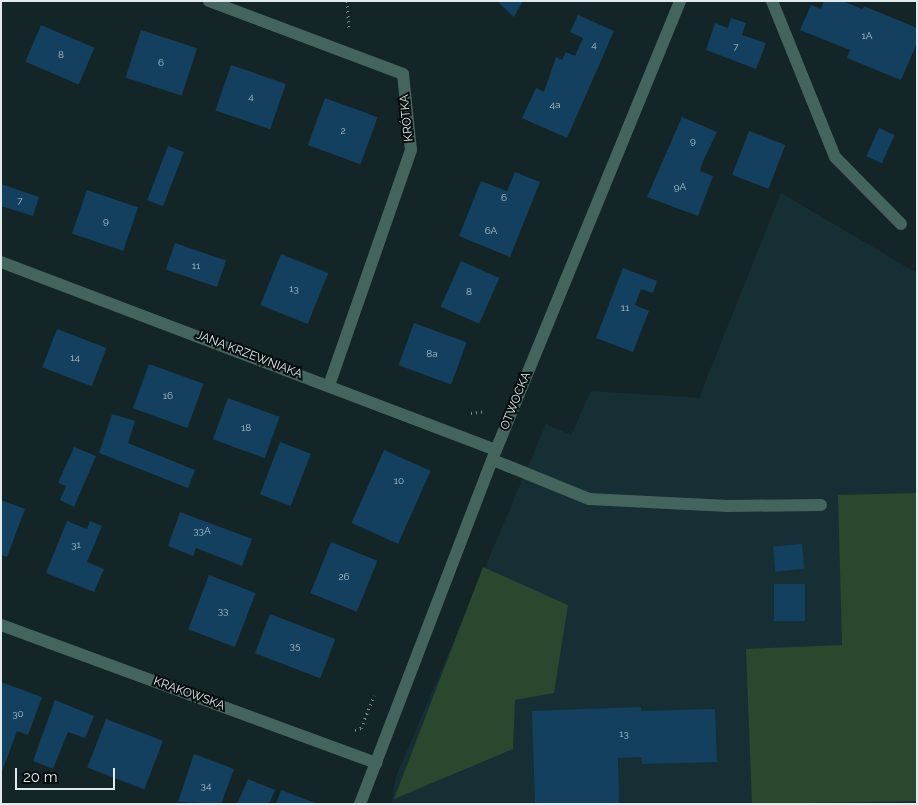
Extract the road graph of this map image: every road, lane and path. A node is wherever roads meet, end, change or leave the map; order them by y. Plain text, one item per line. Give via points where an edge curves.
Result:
1 (209, 1) edge
2 (680, 1) edge
3 (772, 1) edge
4 (900, 224) dead end
5 (1, 262) edge
6 (329, 385) junction
7 (495, 455) junction
8 (821, 504) dead end
9 (1, 625) edge
10 (376, 763) junction
11 (360, 804) edge

1 - 6 street, KRÓTKA via 403,74 411,150
2 - 7 street, OTWOCKA
3 - 4 street via 835,157
5 - 6 street, JANA KRZEWNIAKA
6 - 7 street, JANA KRZEWNIAKA
7 - 8 street, JANA KRZEWNIAKA via 589,499 728,506
7 - 10 street, OTWOCKA
9 - 10 street, KRAKOWSKA
10 - 11 street, OTWOCKA

